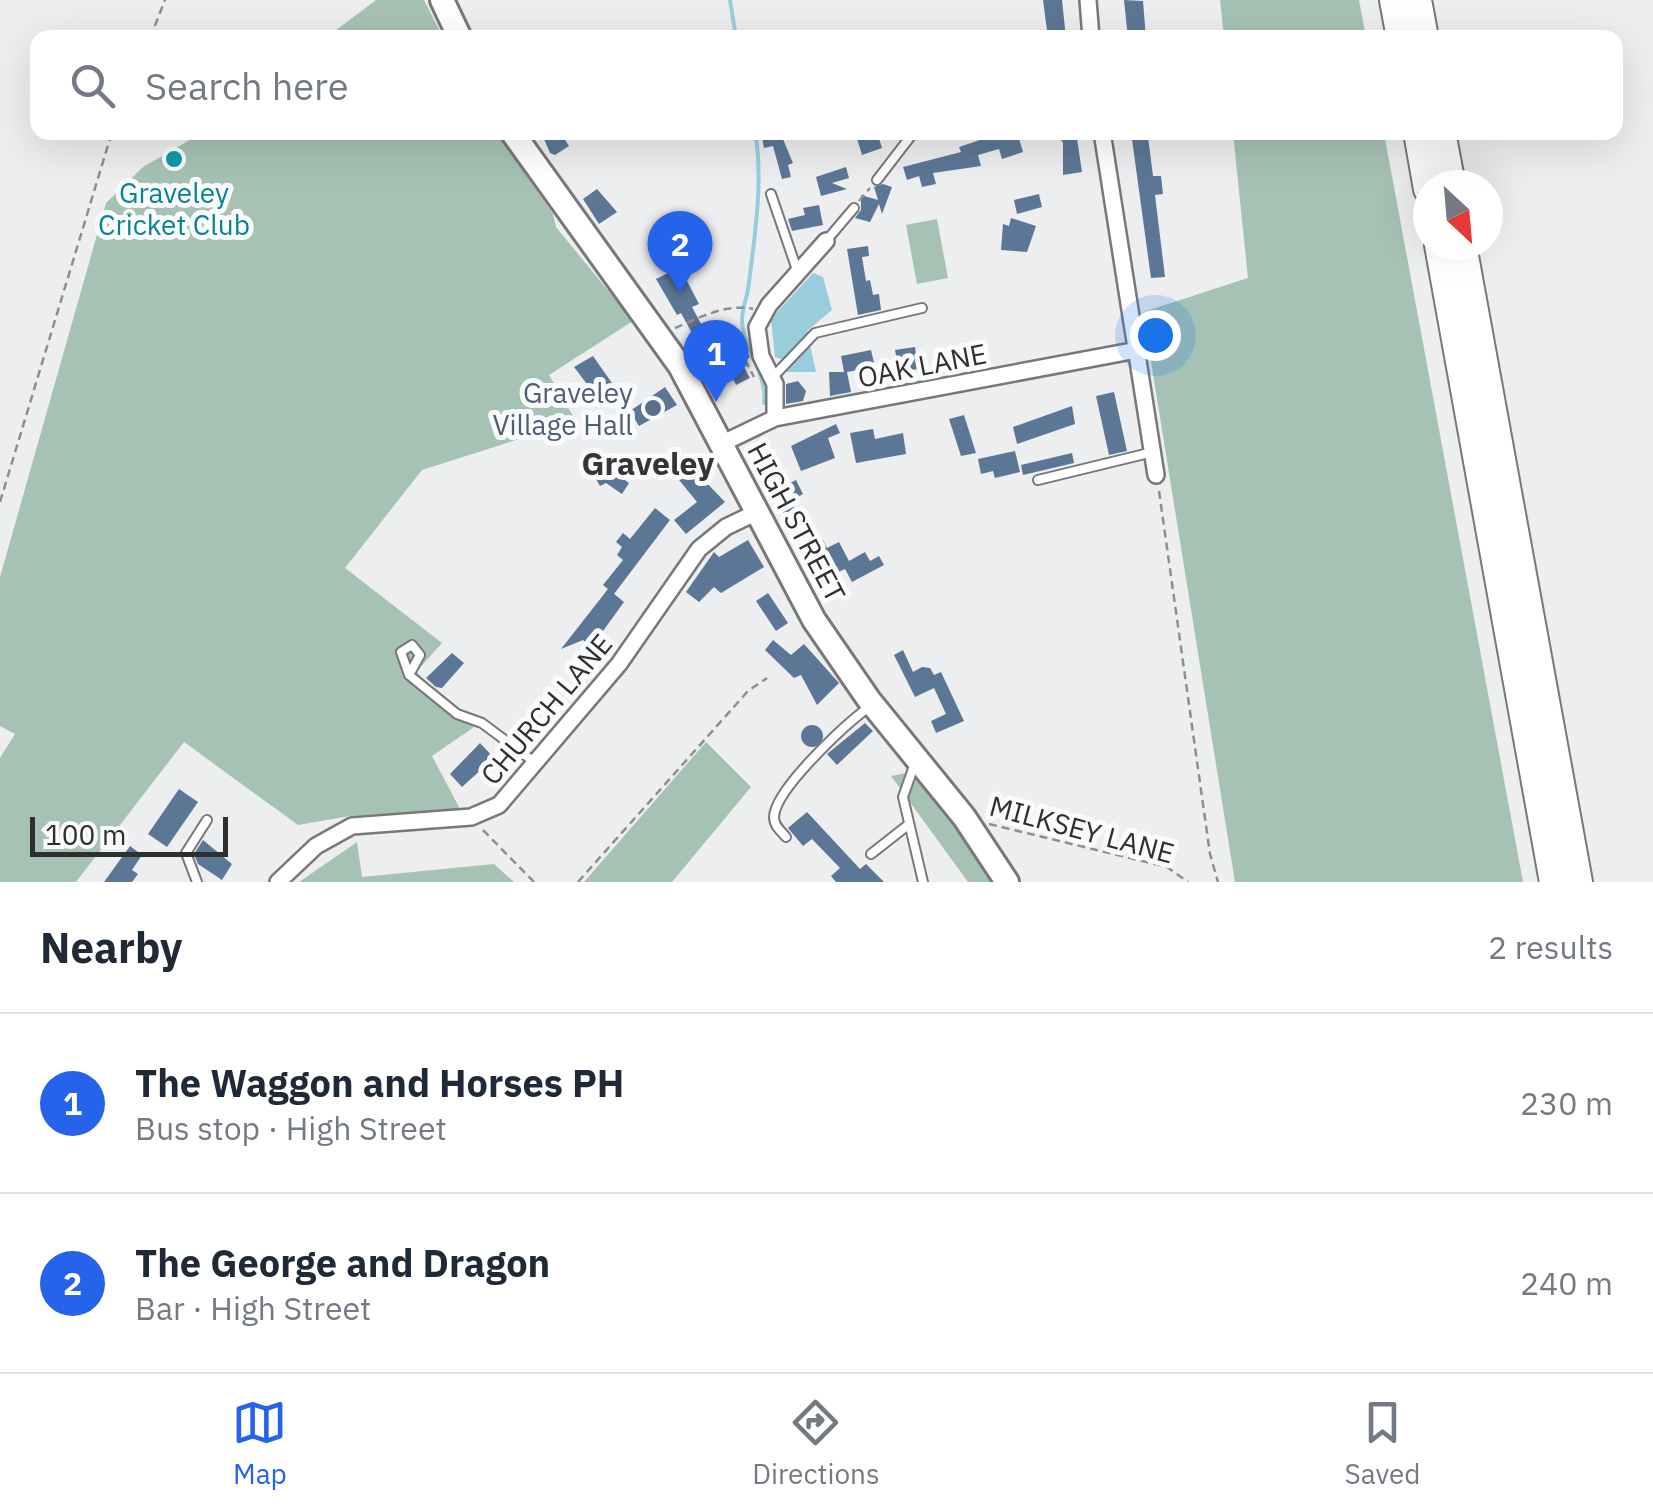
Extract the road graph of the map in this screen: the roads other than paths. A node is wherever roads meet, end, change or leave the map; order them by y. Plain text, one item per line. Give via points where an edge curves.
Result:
1 (442, 0) edge
2 (1088, 0) edge
3 (1394, 0) edge
4 (1417, 0) edge
5 (456, 30) edge
6 (1090, 30) edge
7 (1399, 30) edge
8 (1423, 30) edge
9 (518, 140) edge
10 (908, 140) edge
11 (1103, 140) edge
12 (1419, 140) edge
13 (1443, 140) edge
14 (1425, 170) edge
15 (1448, 170) edge
16 (877, 180) road end
17 (771, 194) dead end
18 (854, 208) road end
19 (826, 241) joint
20 (1441, 260) edge
21 (1465, 260) edge
22 (798, 273) junction
23 (922, 308) dead end
24 (1137, 350) junction
25 (771, 375) junction
26 (775, 418) junction
27 (721, 444) junction
28 (1153, 452) junction
29 (1156, 475) road end
30 (1038, 480) dead end
31 (755, 513) junction
32 (409, 674) dead end
33 (872, 704) junction
34 (916, 758) junction
35 (537, 764) junction
36 (207, 820) dead end
37 (908, 824) junction
38 (786, 837) dead end
39 (871, 854) dead end
40 (197, 882) edge
41 (278, 882) edge
42 (923, 882) edge
43 (1007, 882) edge
44 (1554, 882) edge
45 (1578, 882) edge

1 - 5 main road
2 - 6 street
3 - 7 highway
4 - 8 highway
9 - 27 main road, HIGH STREET via 660,334
10 - 16 lane
11 - 24 street
12 - 14 highway
13 - 15 highway
17 - 22 lane
18 - 19 lane
19 - 22 street
20 - 44 highway
21 - 45 highway
22 - 25 street via 757,327
23 - 25 lane via 814,333
24 - 26 street, OAK LANE
24 - 28 street
25 - 26 street
26 - 27 street, OAK LANE
27 - 31 main road, HIGH STREET
28 - 29 street
28 - 30 lane
31 - 33 main road, HIGH STREET via 814,620
31 - 35 street, CHURCH LANE via 699,550 620,664
32 - 35 lane via 456,714 482,724
33 - 34 main road, HIGH STREET
33 - 38 lane via 784,793 774,824
34 - 37 lane via 903,797
34 - 43 main road, HIGH STREET
35 - 41 street, CHURCH LANE via 500,804 471,817 352,826 316,846
36 - 40 lane via 186,853
37 - 39 lane
37 - 42 lane

